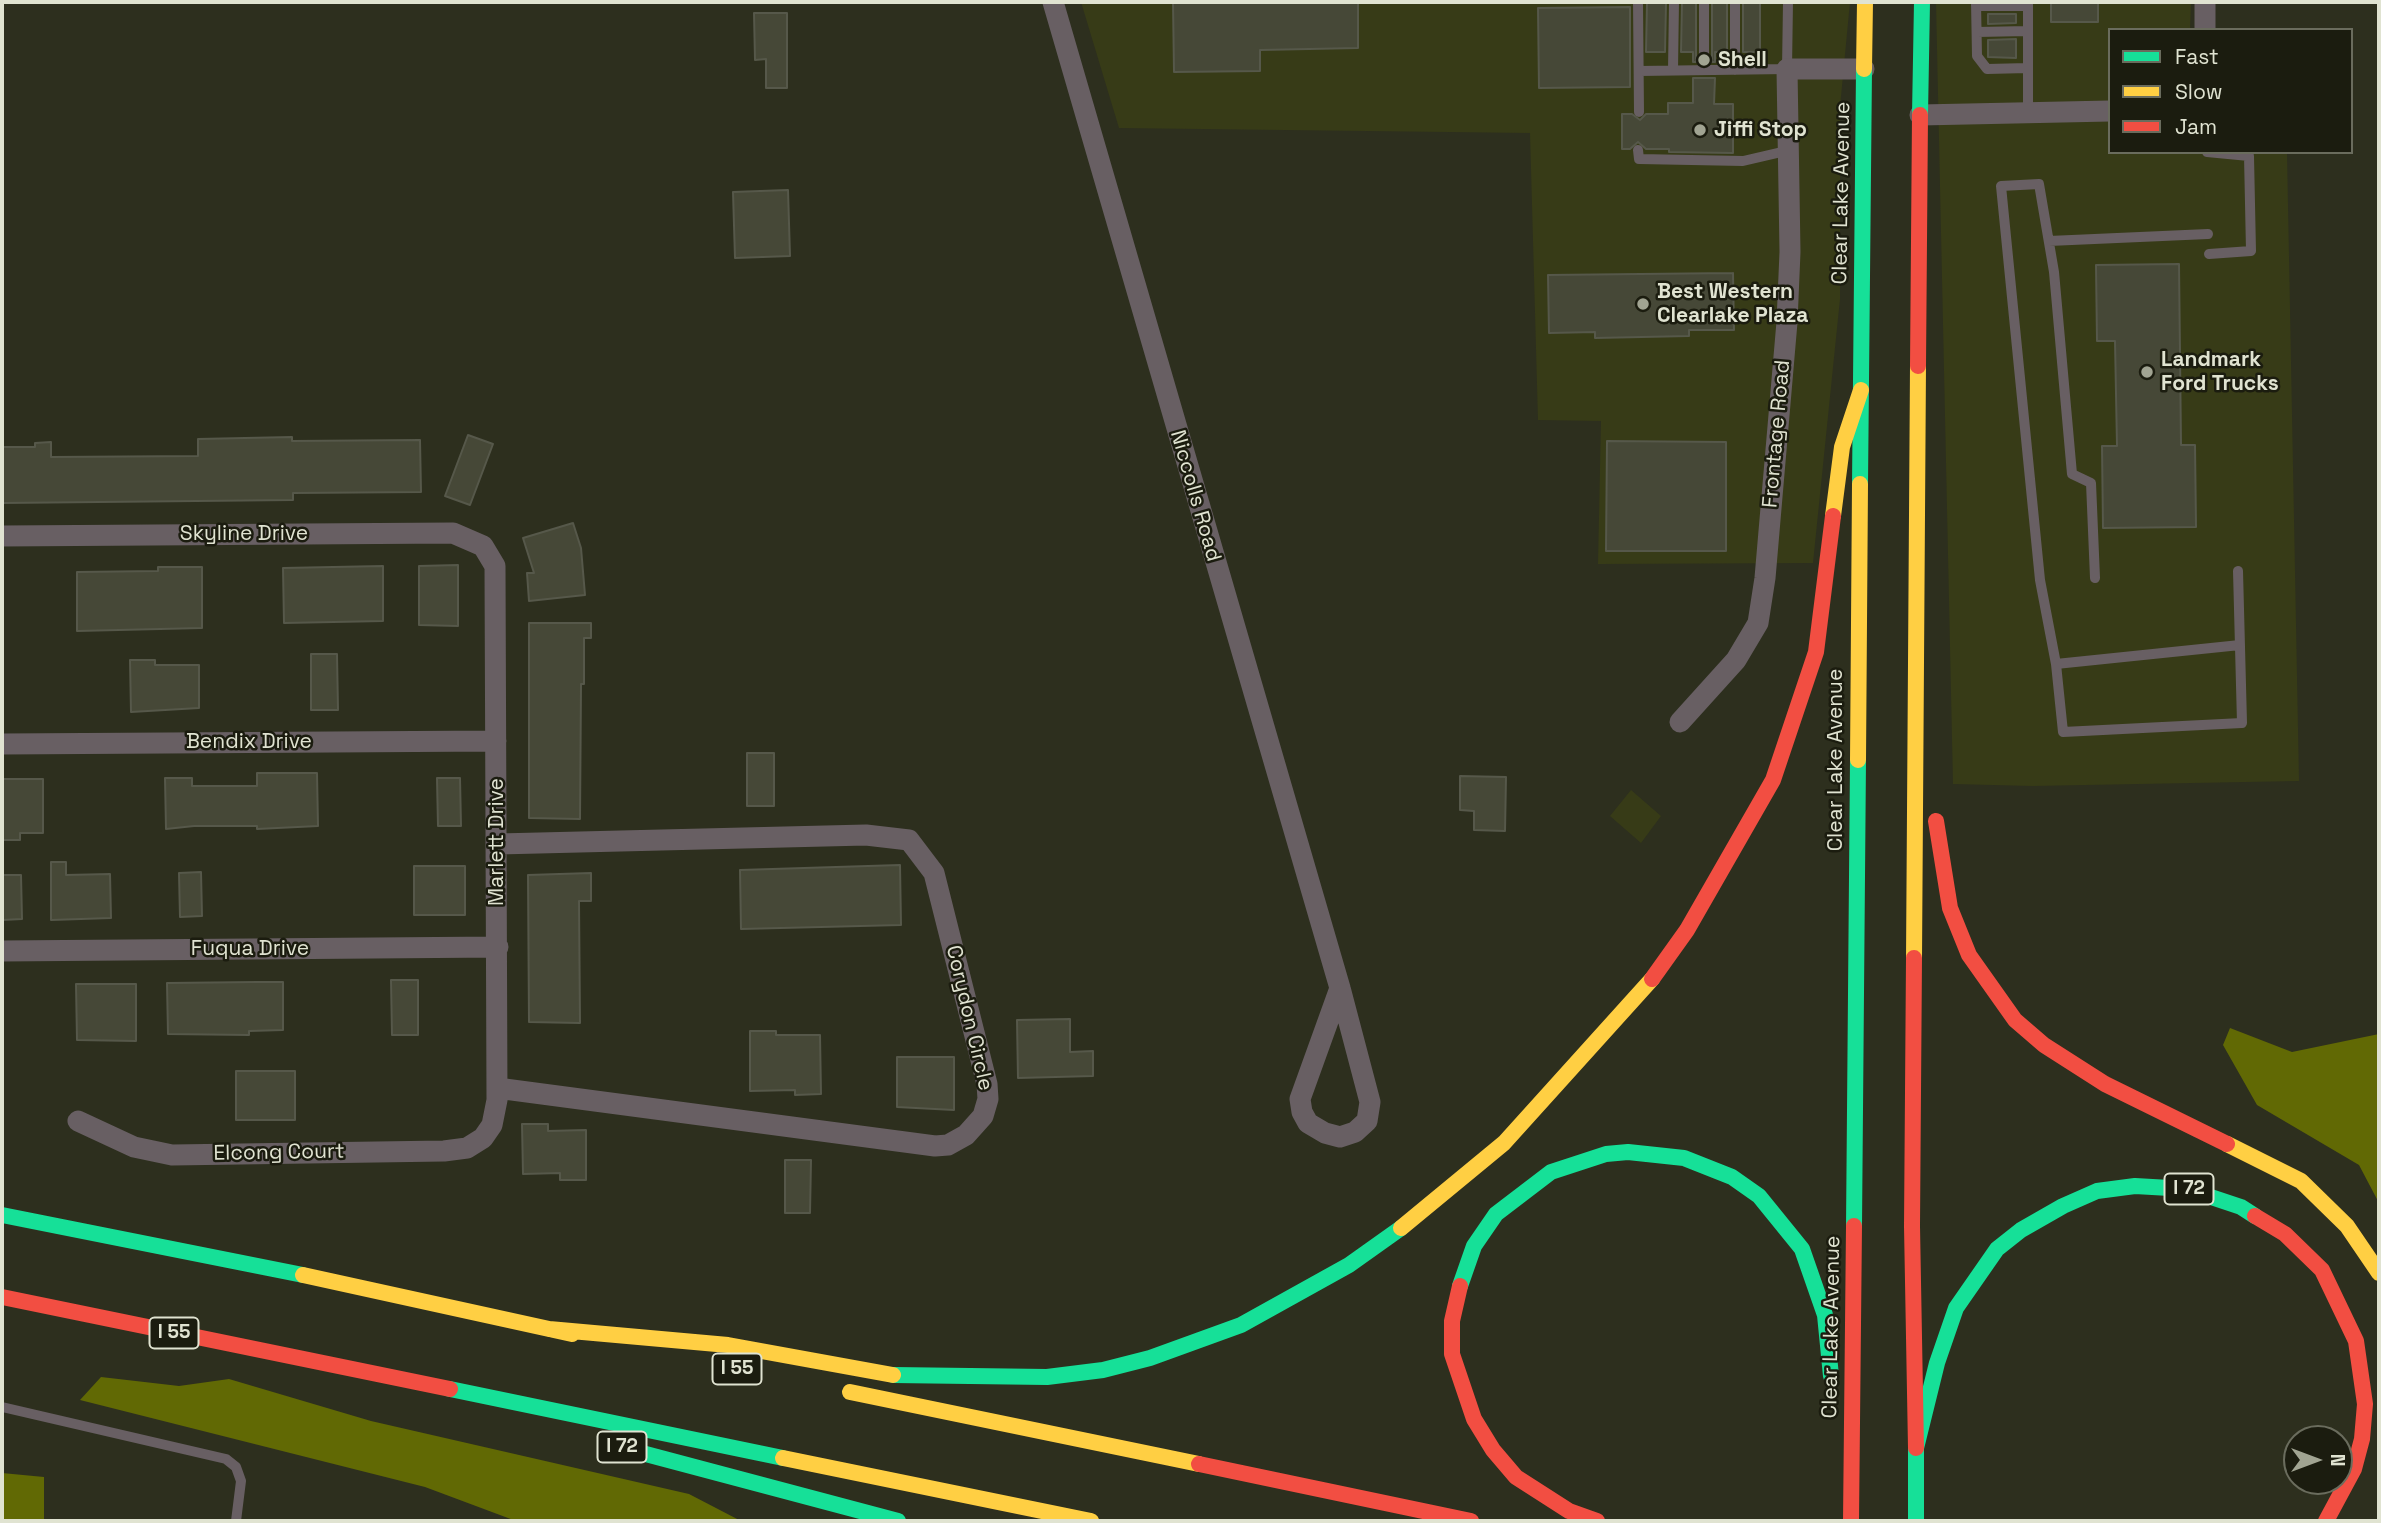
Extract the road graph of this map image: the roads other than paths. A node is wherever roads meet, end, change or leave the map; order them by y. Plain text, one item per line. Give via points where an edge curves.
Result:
1 (1052, 2) edge
2 (1638, 2) edge
3 (1674, 2) edge
4 (1704, 2) edge
5 (1735, 2) edge
6 (1788, 2) edge
7 (1865, 2) edge
8 (1922, 2) edge
9 (2205, 2) edge
10 (1976, 4) edge
11 (2028, 4) edge
12 (2205, 28) edge
13 (2028, 31) junction
14 (1977, 32) junction
15 (2028, 68) junction
16 (1787, 69) junction
17 (1864, 69) junction
18 (1673, 70) junction
19 (1704, 70) junction
20 (1735, 70) junction
21 (1639, 71) junction
22 (2108, 111) edge
23 (1639, 112) dead end
24 (2028, 114) junction
25 (1920, 115) junction
26 (1639, 150) dead end
27 (1786, 151) junction
28 (2228, 154) edge
29 (2208, 234) dead end
30 (2049, 241) junction
31 (2209, 254) dead end
32 (1861, 390) junction
33 (2, 536) edge
34 (484, 545) joint
35 (2238, 571) dead end
36 (2095, 578) dead end
37 (2240, 645) junction
38 (1918, 659) junction
39 (2056, 664) junction
40 (1680, 722) dead end
41 (496, 741) junction
42 (2, 744) edge
43 (1932, 780) dead end
44 (1935, 807) dead end
45 (498, 845) junction
46 (498, 947) junction
47 (2, 951) edge
48 (1340, 988) junction
49 (497, 1088) junction
50 (78, 1121) dead end
51 (484, 1138) joint
52 (2, 1215) edge
53 (2379, 1273) edge
54 (2, 1297) edge
55 (549, 1329) junction
56 (684, 1358) dead end
57 (347, 1368) junction
58 (834, 1389) dead end
59 (1833, 1399) dead end
60 (2, 1407) edge
61 (1835, 1426) dead end
62 (551, 1427) dead end
63 (1916, 1448) junction
64 (627, 1449) dead end
65 (1851, 1515) edge
66 (236, 1521) edge
67 (898, 1521) edge
68 (1091, 1521) edge
69 (1472, 1521) edge
70 (1597, 1521) edge
71 (1916, 1521) edge
72 (2326, 1521) edge

1 - 48 street, Niccolls Road
2 - 21 lane
3 - 18 lane
4 - 19 lane
5 - 20 lane
6 - 16 lane
7 - 17 main road, Clear Lake Avenue
8 - 25 main road
9 - 12 street
10 - 11 lane
10 - 14 lane
11 - 13 lane
13 - 14 lane
13 - 15 lane
14 - 15 lane via 1977,56 1987,69
15 - 24 lane
16 - 17 street
16 - 20 lane
16 - 27 street, Frontage Road
17 - 32 main road, Clear Lake Avenue
18 - 19 lane
18 - 21 lane
19 - 20 lane
21 - 23 lane
22 - 24 street
24 - 25 street
25 - 38 main road
26 - 27 lane via 1639,159 1743,161
27 - 40 street, Frontage Road via 1787,322 1758,623 1736,660
28 - 31 lane via 2249,156 2252,251
29 - 30 lane
30 - 36 lane via 2072,474 2091,483
30 - 39 lane via 2039,184 2001,186 2040,580
32 - 55 main road via 1842,447 1816,652 1773,780 1687,930 1642,994 1504,1143 1399,1230 1349,1265 1241,1325 1150,1358 1046,1377 873,1374 728,1345
32 - 65 main road, Clear Lake Avenue
33 - 34 street, Skyline Drive via 453,533
34 - 41 street, Marlett Drive via 495,566 497,583
35 - 37 lane
37 - 39 lane
37 - 39 lane via 2242,723 2063,732
38 - 43 main road
38 - 63 main road via 1912,1212
41 - 42 street, Bendix Drive
41 - 45 street, Marlett Drive
44 - 53 main road via 1950,908 1969,955 2015,1020 2044,1045 2105,1084 2301,1181 2347,1226
45 - 46 street, Marlett Drive
45 - 49 street, Corydon Circle via 866,835 909,840 934,873 988,1099 984,1116 966,1135 935,1146
46 - 47 street, Fuqua Drive
46 - 49 street, Marlett Drive
48 - 48 street, Niccolls Road via 1300,1099 1308,1123 1340,1137 1367,1121 1370,1102
49 - 51 street, Marlett Drive via 496,1112
50 - 51 street, Elcong Court via 134,1147 172,1155 444,1151 467,1148
52 - 55 main road, I 55
54 - 57 main road, I 55
55 - 56 main road, I 55
57 - 62 main road
57 - 68 main road, I 55
58 - 69 main road
59 - 70 main road via 1825,1315 1812,1275 1802,1249 1759,1196 1706,1164 1660,1154 1606,1154 1551,1172 1496,1214 1475,1246 1462,1276 1452,1321 1452,1354 1474,1419 1516,1477 1569,1511
60 - 66 lane via 226,1458 241,1480
61 - 65 main road
63 - 71 main road, I 72
63 - 72 main road, I 72 via 1956,1308 1997,1249 2041,1218 2097,1191 2135,1186 2187,1189 2241,1207 2285,1234 2322,1270 2356,1341 2365,1404 2362,1439 2354,1469
64 - 67 main road, I 72

